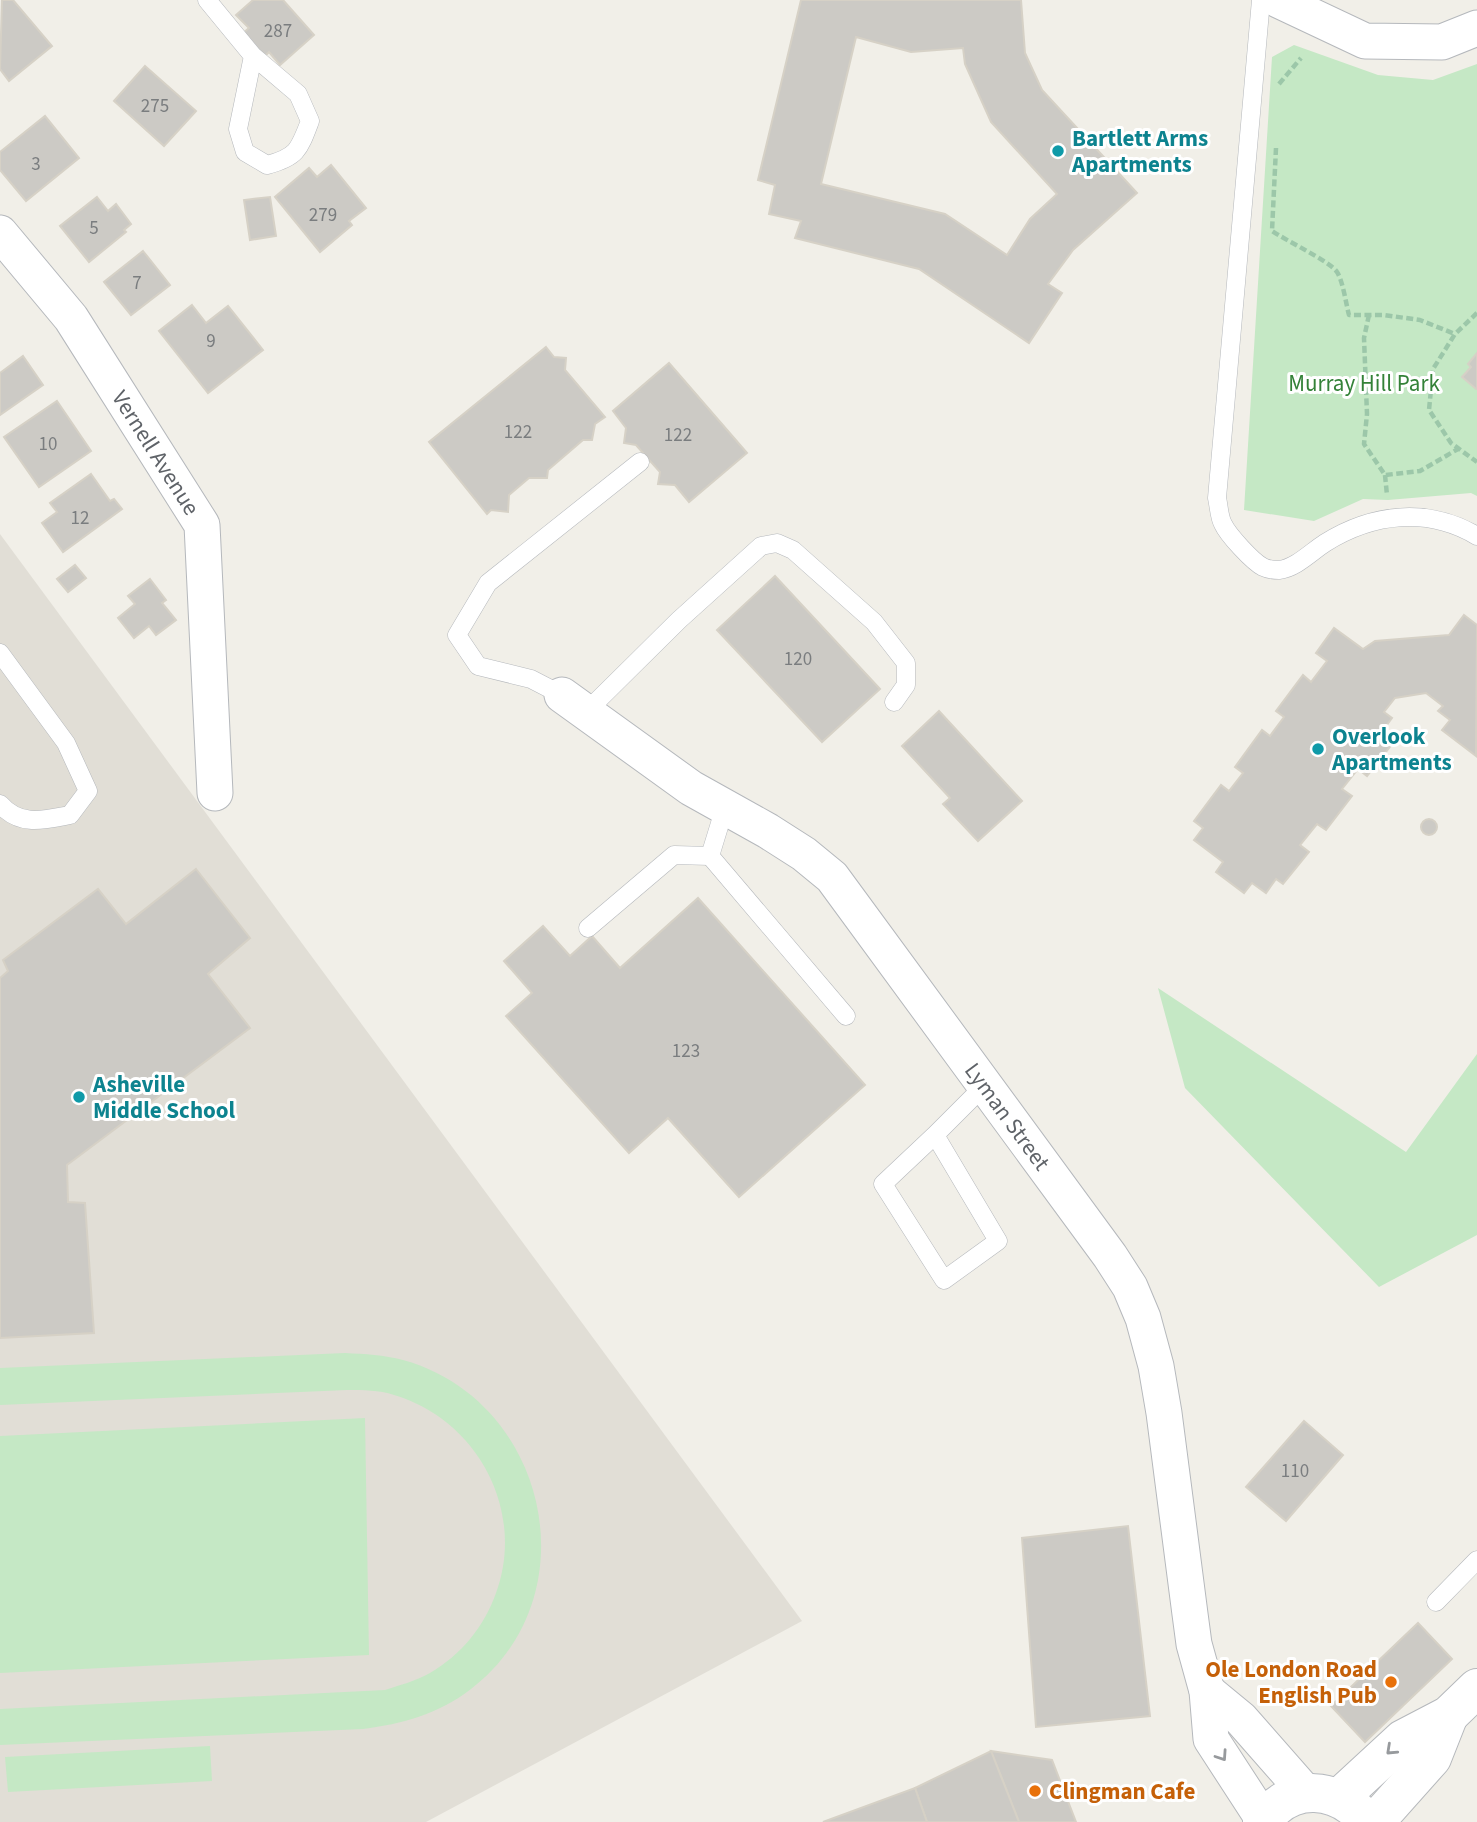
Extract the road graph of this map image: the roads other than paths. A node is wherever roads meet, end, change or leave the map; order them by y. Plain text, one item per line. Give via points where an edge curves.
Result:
1 (207, 0) edge
2 (1261, 0) edge
3 (1278, 0) edge
4 (1477, 28) edge
5 (253, 56) junction
6 (0, 233) edge
7 (640, 461) dead end
8 (1477, 536) edge
9 (0, 653) edge
10 (894, 702) dead end
11 (574, 703) junction
12 (215, 793) dead end
13 (0, 804) edge
14 (725, 807) junction
15 (710, 856) junction
16 (588, 928) dead end
17 (846, 1016) dead end
18 (986, 1084) junction
19 (935, 1135) junction
20 (1477, 1560) edge
21 (1436, 1602) dead end
22 (1477, 1688) edge
23 (1207, 1691) junction
24 (1450, 1715) junction
25 (1323, 1795) junction
26 (1262, 1821) edge
27 (1368, 1822) edge
28 (1375, 1822) edge

1 - 5 lane
2 - 8 lane via 1217,498 1223,525 1264,568 1278,570 1356,527 1390,518 1430,518
3 - 4 street via 1365,41 1443,42
5 - 5 lane via 298,94 310,121 302,143 289,159 267,165 246,152 238,129
6 - 12 street, Vernell Avenue via 71,318 202,525
7 - 11 lane via 488,583 457,635 478,666 531,679
9 - 13 lane via 66,743 88,791 70,815 33,822
10 - 11 lane via 906,685 906,663 874,622 793,550 777,543 761,546
11 - 14 street, Lyman Street via 691,788
14 - 15 lane
14 - 18 street, Lyman Street via 804,853 832,877
15 - 16 lane via 674,856
15 - 17 lane
18 - 19 lane
18 - 23 street, Lyman Street via 1110,1256 1143,1318 1156,1366 1193,1634
19 - 19 lane via 998,1241 944,1279 883,1184
20 - 21 lane
22 - 24 street
23 - 25 street
23 -> 26 street, Lyman Street via 1211,1739
24 -> 25 street via 1403,1739
24 - 28 street via 1432,1758
25 - 26 street via 1290,1798
25 - 27 street via 1358,1809

